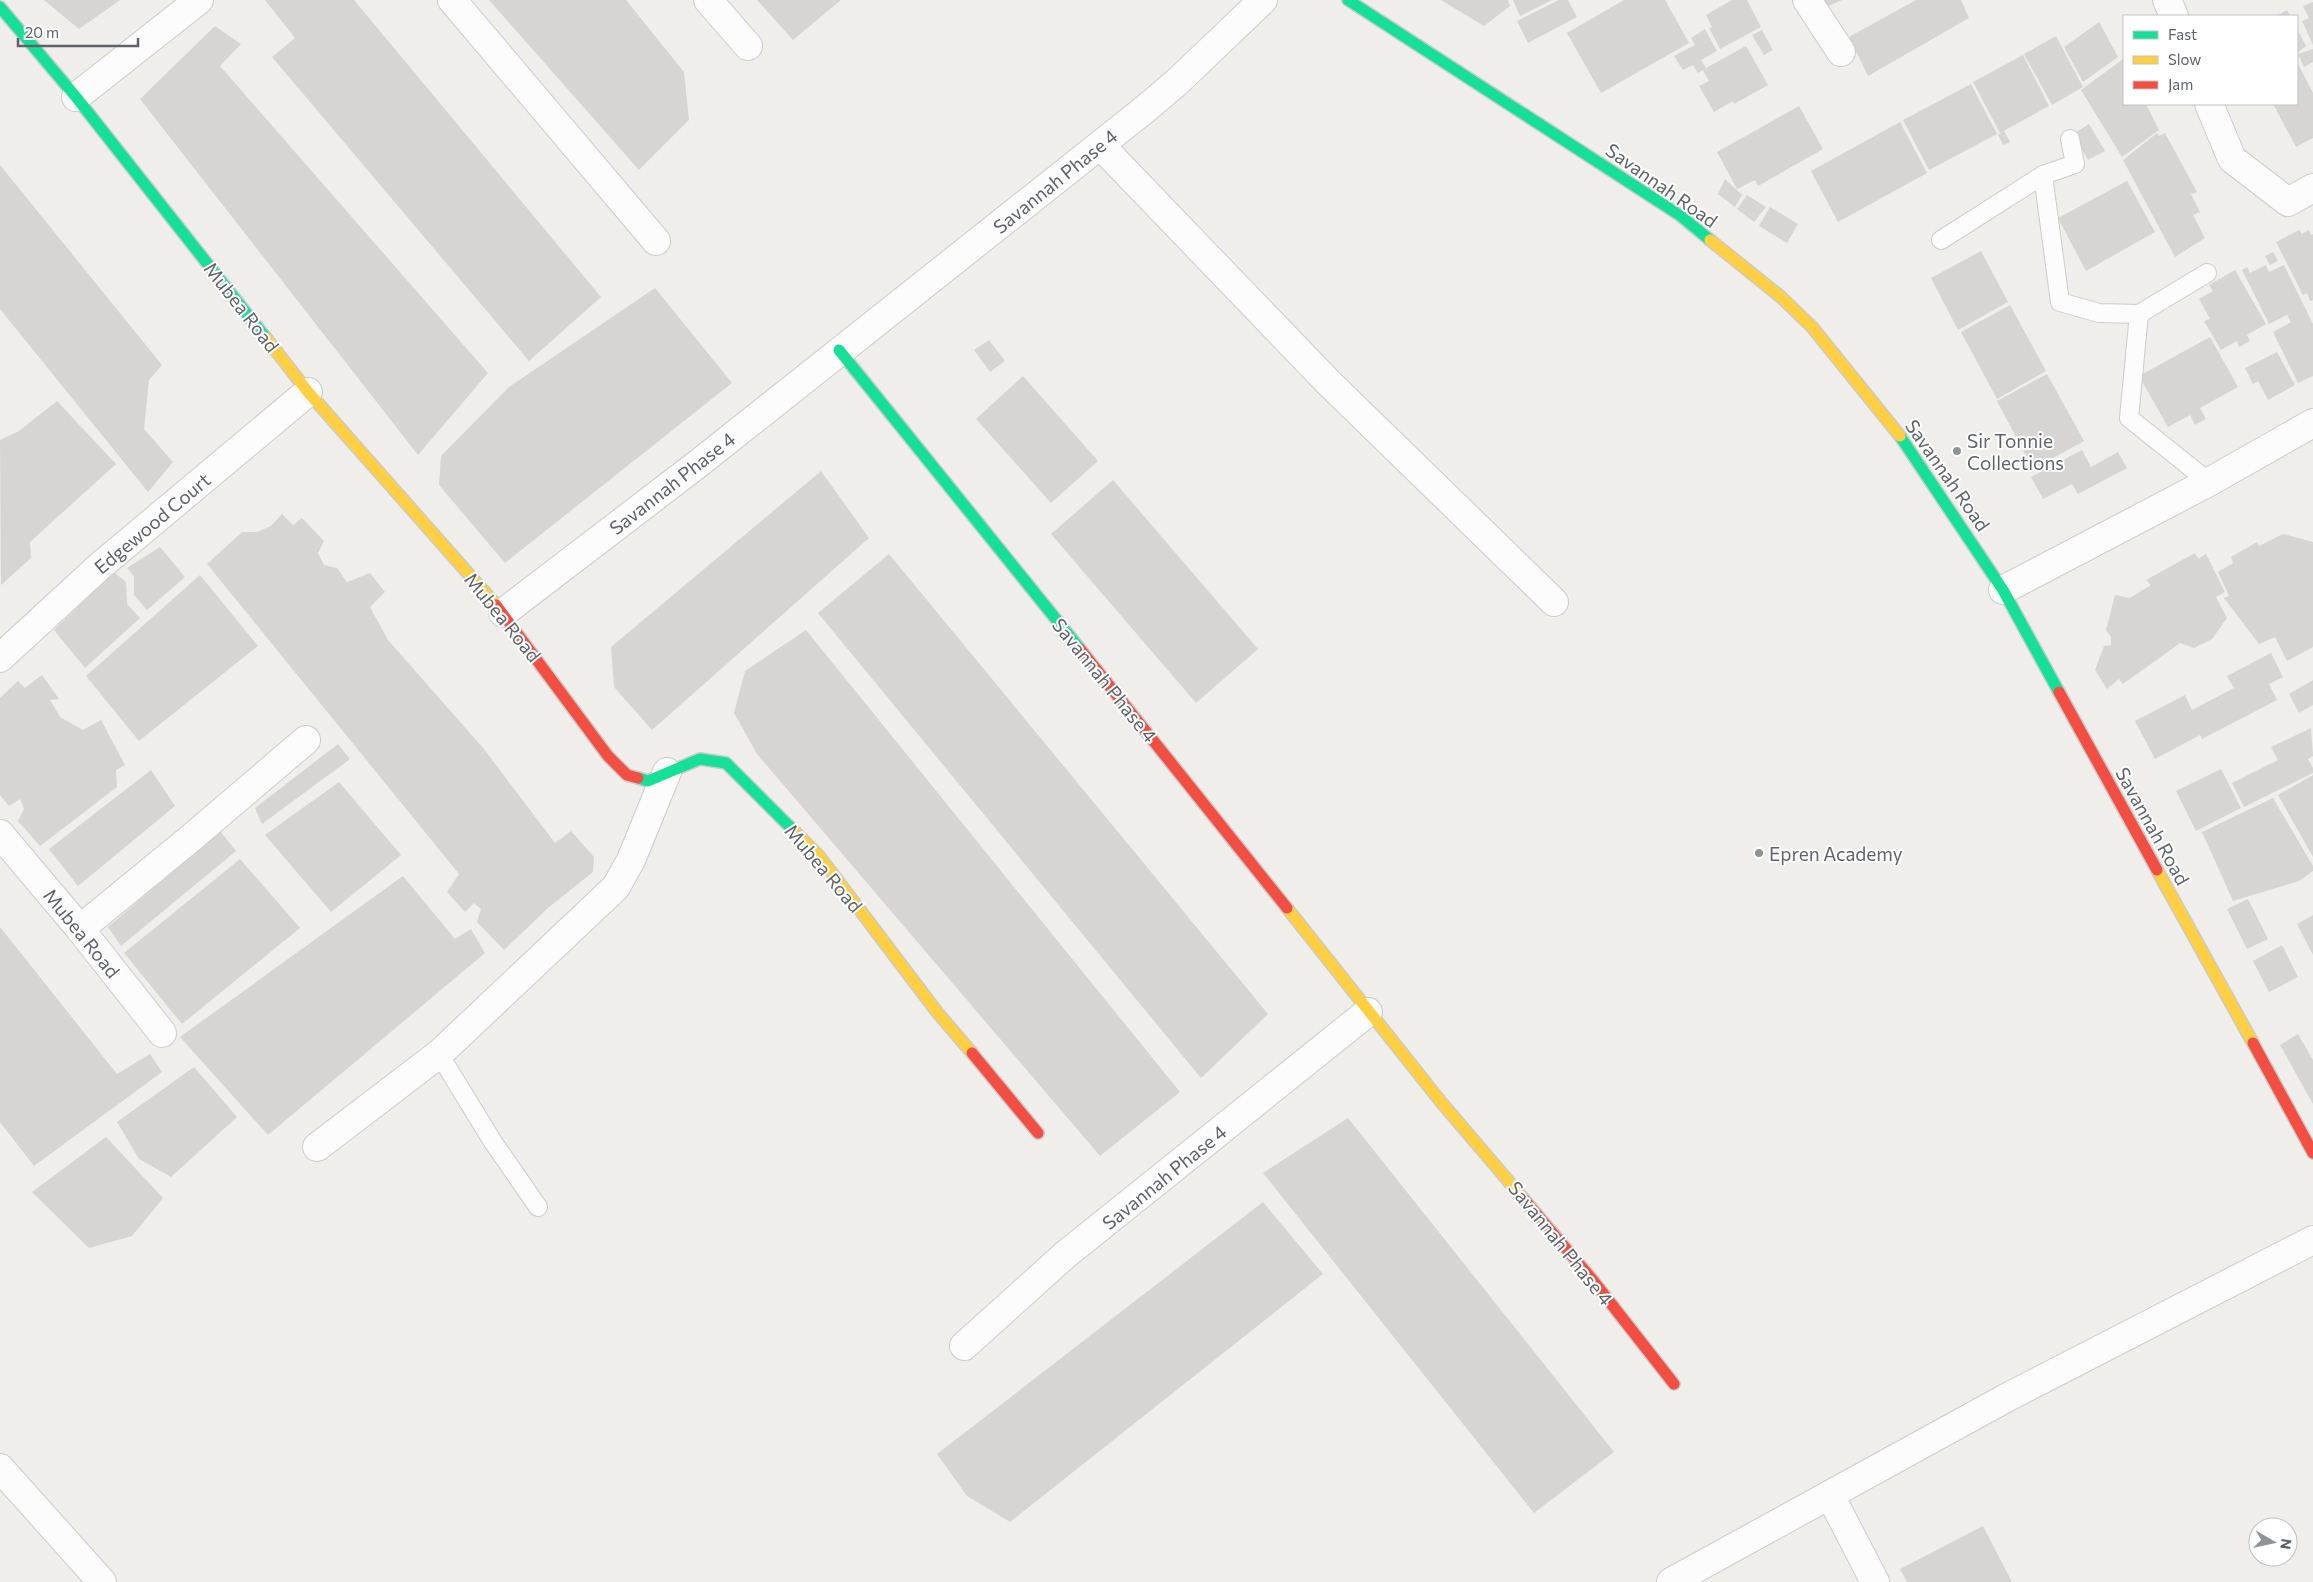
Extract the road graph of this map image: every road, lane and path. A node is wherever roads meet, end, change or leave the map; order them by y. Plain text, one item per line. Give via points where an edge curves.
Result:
1 (199, 0) edge
2 (452, 0) edge
3 (708, 0) edge
4 (1262, 0) edge
5 (1348, 0) edge
6 (1807, 0) edge
7 (2167, 0) edge
8 (0, 7) edge
9 (2174, 15) edge
10 (748, 46) dead end
11 (1841, 52) dead end
12 (76, 97) junction
13 (2209, 105) edge
14 (2070, 139) dead end
15 (1100, 145) junction
16 (2043, 175) junction
17 (2313, 188) edge
18 (1941, 240) dead end
19 (656, 241) dead end
20 (2207, 273) dead end
21 (2139, 314) junction
22 (839, 350) junction
23 (308, 392) junction
24 (2313, 423) edge
25 (2209, 482) junction
26 (2003, 590) junction
27 (1554, 602) dead end
28 (503, 613) junction
29 (0, 658) edge
30 (306, 740) dead end
31 (668, 772) junction
32 (0, 834) edge
33 (80, 929) junction
34 (1368, 1012) junction
35 (162, 1033) dead end
36 (439, 1054) junction
37 (1038, 1133) dead end
38 (317, 1147) dead end
39 (2313, 1153) edge
40 (538, 1207) dead end
41 (2313, 1240) edge
42 (964, 1346) dead end
43 (1674, 1384) dead end
44 (0, 1468) edge
45 (1830, 1495) junction
46 (102, 1582) edge
47 (1671, 1582) edge
48 (1875, 1582) edge

1 - 12 street
2 - 19 street
3 - 10 street
4 - 15 street, Savannah Phase 4 via 1176,83
5 - 26 street, Savannah Road via 1681,216 1781,297 1812,327 1898,433
6 - 11 street
7 - 9 street
8 - 12 street, Mubea Road
12 - 23 street, Mubea Road
13 - 17 street via 2232,159 2288,202
14 - 16 lane via 2075,164
15 - 22 street, Savannah Phase 4
15 - 27 street via 1328,382
16 - 18 lane
16 - 21 lane via 2060,302 2099,313
20 - 21 lane
21 - 25 lane via 2129,418
22 - 28 street, Savannah Phase 4 via 699,463
22 - 34 street, Savannah Phase 4 via 1233,839
23 - 28 street, Mubea Road
23 - 29 street, Edgewood Court via 100,566
24 - 25 street
25 - 26 street
26 - 39 street, Savannah Road
28 - 31 street, Mubea Road via 608,756 627,775 648,782
30 - 33 street
31 - 36 street via 631,860 616,887
31 - 37 street, Mubea Road via 700,759 726,763 738,773 819,856 965,1048
32 - 33 street, Mubea Road
33 - 35 street, Mubea Road
34 - 42 street, Savannah Phase 4 via 1065,1255
34 - 43 street, Savannah Phase 4 via 1591,1278
36 - 38 street
36 - 40 lane
41 - 45 street via 2014,1394
44 - 46 street
45 - 47 street
45 - 48 street

